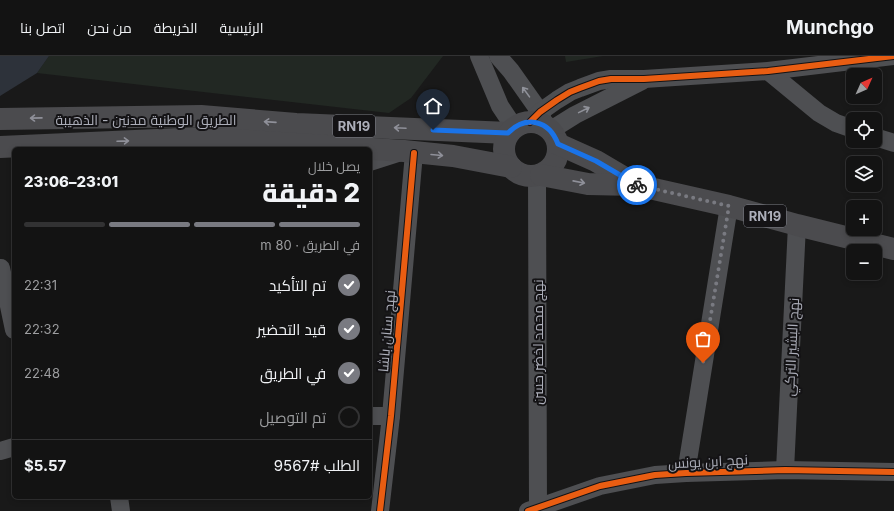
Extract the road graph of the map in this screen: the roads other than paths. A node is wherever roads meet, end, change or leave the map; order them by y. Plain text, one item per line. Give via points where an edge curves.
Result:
1 (479, 56) edge
2 (498, 56) edge
3 (894, 56) edge
4 (768, 71) junction
5 (0, 119) edge
6 (846, 127) edge
7 (535, 128) junction
8 (292, 139) edge
9 (882, 139) edge
10 (894, 143) edge
11 (227, 144) edge
12 (0, 147) edge
13 (364, 147) edge
14 (372, 148) edge
15 (409, 152) junction
16 (372, 161) edge
17 (510, 167) junction
18 (539, 175) junction
19 (636, 185) junction
20 (729, 206) junction
21 (797, 224) junction
22 (894, 249) edge
23 (5, 267) edge
24 (12, 316) edge
25 (372, 416) edge
26 (391, 416) junction
27 (12, 448) edge
28 (0, 451) edge
29 (785, 470) junction
30 (894, 472) edge
31 (686, 473) junction
32 (119, 499) edge
33 (534, 510) edge
34 (121, 511) edge
35 (380, 511) edge

1 - 7 street via 500,106
7 -> 2 street via 511,71
3 - 4 street
4 - 6 street via 819,113
4 - 7 street via 644,79 575,115
8 -> 5 main road, الطريق الوطنية مدنين - الذهيبة / RN19 via 201,116
7 -> 8 main road, الطريق الوطنية مدنين - الذهيبة / RN19
7 - 17 main road via 505,140 504,154
7 - 18 main road via 558,151 553,166
7 - 19 main road, الطريق الوطنية مدنين - الذهيبة / RN19
8 - 11 main road, الطريق الوطنية مدنين - الذهيبة / RN19
8 - 13 main road, الطريق الوطنية مدنين - الذهيبة / RN19
9 - 10 street
12 -> 11 main road, الطريق الوطنية مدنين - الذهيبة / RN19 via 202,138
14 - 15 main road, الطريق الوطنية مدنين - الذهيبة / RN19
15 - 16 street
15 -> 17 main road, الطريق الوطنية مدنين - الذهيبة / RN19 via 453,156
15 - 26 street, نهج سنان باشا
17 - 18 main road, RN19 via 527,176
18 -> 19 main road, الطريق الوطنية مدنين - الذهيبة / RN19 via 588,184
18 - 33 street, نهج محمد لخضر حسن
19 - 20 main road, الطريق الوطنية مدنين - الذهيبة / RN19
20 - 21 main road, الطريق الوطنية مدنين - الذهيبة / RN19
20 - 31 street
21 - 22 main road, الطريق الوطنية مدنين - الذهيبة / RN19
21 - 29 street, نهج البشير التركي
23 - 24 street
25 - 26 street
26 - 35 street, نهج سنان باشا
27 - 28 street
29 - 30 street, نهج ابن يونس
29 - 31 street, نهج ابن يونس
31 - 33 street, نهج ابن يونس via 655,475 600,486
32 - 34 street

